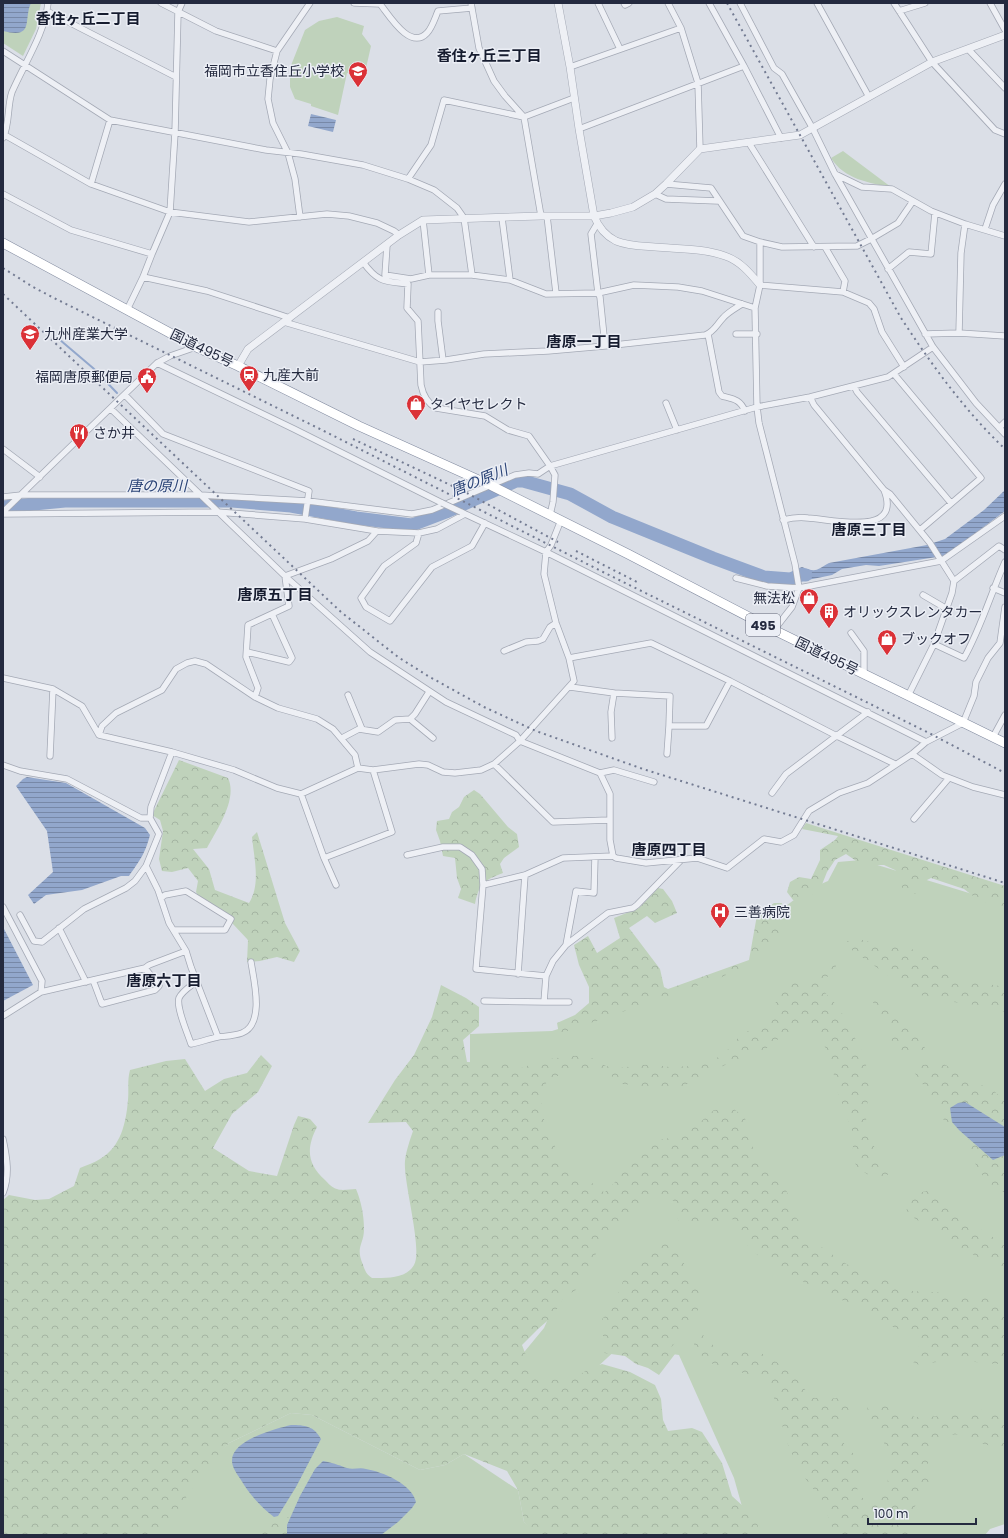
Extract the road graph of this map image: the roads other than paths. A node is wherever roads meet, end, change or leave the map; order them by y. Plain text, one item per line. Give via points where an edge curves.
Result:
1 (48, 3) edge
2 (161, 3) edge
3 (182, 3) edge
4 (310, 3) edge
5 (354, 3) edge
6 (558, 3) edge
7 (598, 3) edge
8 (624, 3) edge
9 (629, 3) edge
10 (668, 3) edge
11 (708, 3) edge
12 (740, 3) edge
13 (817, 3) edge
14 (894, 3) edge
15 (925, 3) edge
16 (990, 3) edge
17 (471, 6) edge
18 (47, 11) junction
19 (899, 11) junction
20 (178, 12) junction
21 (681, 28) junction
22 (1005, 30) edge
23 (1005, 35) edge
24 (968, 49) junction
25 (620, 50) junction
26 (3, 51) edge
27 (277, 51) junction
28 (932, 62) junction
29 (25, 66) junction
30 (744, 66) junction
31 (570, 67) junction
32 (176, 77) junction
33 (698, 83) junction
34 (1005, 88) edge
35 (870, 97) junction
36 (574, 98) junction
37 (524, 116) junction
38 (110, 120) junction
39 (813, 128) junction
40 (579, 129) junction
41 (175, 133) junction
42 (1005, 134) edge
43 (3, 136) edge
44 (781, 138) junction
45 (750, 143) junction
46 (700, 149) junction
47 (288, 153) junction
48 (835, 174) junction
49 (408, 179) junction
50 (91, 184) junction
51 (666, 184) junction
52 (1005, 184) edge
53 (3, 194) edge
54 (655, 194) junction
55 (718, 201) junction
56 (913, 201) junction
57 (170, 212) junction
58 (935, 213) junction
59 (544, 216) junction
60 (594, 216) junction
61 (300, 217) junction
62 (464, 218) junction
63 (502, 218) junction
64 (423, 220) junction
65 (597, 224) junction
66 (965, 224) junction
67 (985, 229) junction
68 (399, 235) junction
69 (1005, 236) edge
70 (871, 239) junction
71 (760, 242) junction
72 (3, 244) edge
73 (387, 245) junction
74 (814, 247) junction
75 (825, 247) junction
76 (152, 254) junction
77 (364, 262) junction
78 (888, 269) junction
79 (429, 275) junction
80 (472, 275) junction
81 (143, 277) junction
82 (510, 280) junction
83 (760, 285) junction
84 (843, 292) junction
85 (598, 293) junction
86 (556, 294) junction
87 (742, 304) junction
88 (755, 308) junction
89 (127, 310) junction
90 (438, 312) dead end
91 (290, 318) junction
92 (284, 322) junction
93 (959, 333) junction
94 (708, 334) junction
95 (736, 334) dead end
96 (756, 334) junction
97 (925, 334) junction
98 (1005, 336) edge
99 (604, 346) junction
100 (196, 347) junction
101 (933, 348) junction
102 (443, 360) junction
103 (420, 362) junction
104 (157, 363) junction
105 (238, 366) junction
106 (904, 367) junction
107 (894, 374) junction
108 (854, 386) junction
109 (125, 395) junction
110 (810, 396) junction
111 (666, 404) dead end
112 (757, 407) junction
113 (111, 409) junction
114 (745, 411) junction
115 (1005, 422) edge
116 (999, 428) junction
117 (677, 430) junction
118 (1005, 434) edge
119 (3, 449) edge
120 (550, 466) junction
121 (40, 477) junction
122 (491, 485) junction
123 (884, 490) junction
124 (202, 496) junction
125 (3, 497) edge
126 (19, 497) junction
127 (307, 503) junction
128 (951, 504) junction
129 (216, 510) junction
130 (4, 512) edge
131 (463, 513) junction
132 (550, 514) junction
133 (1005, 516) edge
134 (305, 517) junction
135 (561, 520) junction
136 (784, 520) junction
137 (484, 523) junction
138 (920, 530) junction
139 (377, 531) junction
140 (419, 533) junction
141 (1005, 550) edge
142 (546, 552) junction
143 (940, 559) junction
144 (1005, 562) edge
145 (285, 576) junction
146 (736, 578) dead end
147 (954, 581) junction
148 (799, 588) junction
149 (993, 588) junction
150 (1005, 593) edge
151 (923, 595) dead end
152 (1005, 607) edge
153 (947, 608) junction
154 (272, 614) junction
155 (556, 623) junction
156 (774, 630) junction
157 (851, 633) dead end
158 (934, 644) junction
159 (504, 651) dead end
160 (247, 652) junction
161 (569, 658) junction
162 (864, 674) junction
163 (3, 678) edge
164 (730, 681) junction
165 (570, 687) junction
166 (53, 689) junction
167 (429, 692) junction
168 (614, 693) junction
169 (348, 695) dead end
170 (908, 696) junction
171 (255, 697) junction
172 (868, 712) junction
173 (1005, 715) edge
174 (410, 719) junction
175 (963, 723) junction
176 (669, 726) junction
177 (362, 729) junction
178 (100, 735) junction
179 (837, 736) junction
180 (993, 736) junction
181 (342, 738) junction
182 (433, 738) dead end
183 (612, 738) dead end
184 (520, 741) junction
185 (926, 742) junction
186 (1005, 742) edge
187 (172, 752) junction
188 (667, 754) dead end
189 (912, 754) junction
190 (50, 756) dead end
191 (494, 764) junction
192 (895, 764) junction
193 (3, 765) edge
194 (358, 768) junction
195 (373, 770) junction
196 (600, 773) junction
197 (949, 778) junction
198 (654, 782) dead end
199 (772, 792) dead end
200 (301, 794) junction
201 (1005, 795) edge
202 (150, 818) junction
203 (914, 819) dead end
204 (609, 820) junction
205 (407, 854) dead end
206 (613, 856) junction
207 (595, 857) junction
208 (324, 858) junction
209 (682, 859) junction
210 (146, 866) junction
211 (525, 875) junction
212 (336, 885) dead end
213 (483, 885) junction
214 (161, 898) junction
215 (3, 907) edge
216 (20, 915) dead end
217 (59, 928) junction
218 (174, 930) junction
219 (566, 945) junction
220 (186, 951) junction
221 (251, 962) dead end
222 (145, 968) junction
223 (518, 974) junction
224 (546, 976) junction
225 (93, 980) junction
226 (197, 981) junction
227 (86, 982) junction
228 (41, 992) junction
229 (484, 1001) dead end
230 (544, 1002) junction
231 (569, 1002) dead end
232 (3, 1016) edge
233 (218, 1037) junction
234 (3, 1139) edge
235 (3, 1193) edge

1 - 18 street
2 - 20 street
3 - 20 street
4 - 27 street
5 - 17 street via 380,4 403,32 411,37 420,38 427,34 438,11
6 - 31 street
7 - 25 street
8 - 9 street
10 - 21 street
11 - 30 street
12 - 39 street via 774,68 782,74
13 - 35 street
14 - 19 street
15 - 19 street
16 - 22 street
17 - 37 street via 479,48 494,81
18 - 29 street
18 - 32 street
19 - 28 street
20 - 27 street via 216,31
20 - 32 street
21 - 25 street
21 - 33 street
23 - 24 street
24 - 28 street
24 - 34 street
25 - 31 street
26 - 29 street
27 - 47 street via 268,99 273,123
28 - 35 street
28 - 42 street via 995,130
29 - 38 street
29 - 43 street via 12,94
30 - 33 street
30 - 44 street
31 - 36 street
32 - 41 street
33 - 40 street
33 - 46 street
35 - 39 street
36 - 37 street
36 - 40 street
37 - 49 street via 444,100 431,145
37 - 59 street
38 - 41 street
38 - 50 street
39 - 44 street via 800,135
39 - 48 street
40 - 60 street
41 - 47 street
41 - 57 street
43 - 50 street
44 - 45 street
45 - 46 street
45 - 74 street
46 - 51 street
47 - 49 street via 363,164
47 - 61 street via 295,179
48 - 56 street via 862,187 892,189
48 - 70 street
49 - 62 street via 434,190 457,208
50 - 57 street
51 - 54 street
51 - 55 street via 711,188
52 - 67 street via 993,205
53 - 76 street via 71,230
54 - 55 street via 666,199
54 - 60 street via 633,207
55 - 71 street via 743,236
56 - 58 street
56 - 70 street via 898,223
57 - 61 street via 249,222
57 - 76 street
58 - 66 street
58 - 78 street via 931,254 909,252
59 - 60 street
59 - 63 street
59 - 86 street
60 - 65 street
61 - 68 street via 327,214 349,216 377,223
62 - 63 street
62 - 64 street
62 - 80 street
63 - 82 street
64 - 68 street
64 - 79 street
65 - 83 street via 615,240 632,246 696,250 726,256 746,269
65 - 85 street via 591,234
66 - 67 street
66 - 93 street via 961,253
67 - 69 street
68 - 73 street
70 - 75 street via 857,246
70 - 78 street
71 - 74 street via 782,247
71 - 83 street
72 - 89 highway, 国道495号 / 495
73 - 77 street
73 - 79 street via 385,275 411,279
74 - 75 street
75 - 84 street via 845,281
76 - 81 street
77 - 91 street
77 - 103 street via 371,273 381,280 408,284 408,308 418,321
78 - 97 street
79 - 80 street
80 - 82 street
81 - 89 street
81 - 91 street via 207,291
82 - 86 street via 546,294
83 - 84 street
83 - 88 street
84 - 106 street via 869,303 874,309 882,332
85 - 86 street
85 - 87 street via 634,285 678,287 722,296
85 - 99 street
87 - 88 street
87 - 94 street via 724,317
88 - 96 street
89 - 100 highway, 国道495号 / 495
90 - 102 street
91 - 92 street
92 - 103 street
92 - 105 street via 248,349
93 - 97 street
93 - 98 street
94 - 99 street
94 - 114 street via 719,392 722,396 742,403
95 - 96 street
96 - 112 street
97 - 101 street
99 - 102 street via 484,354
100 - 104 street
100 - 105 highway, 国道495号 / 495
101 - 106 street
101 - 116 street
102 - 103 street
103 - 120 street via 423,394 430,404 436,408 485,416 508,430 529,436
104 - 109 street
104 - 131 street, bridge
105 - 122 highway, 国道495号 / 495 via 358,426
106 - 107 street
107 - 108 street
107 - 128 street via 981,478
108 - 110 street
108 - 128 street
109 - 113 street
109 - 127 street via 162,434 309,491
110 - 112 street
110 - 123 street via 814,405
111 - 117 street
112 - 114 street
112 - 136 street
113 - 121 street
113 - 124 street
114 - 117 street
115 - 116 street
116 - 118 street
117 - 120 street
119 - 121 street
120 - 122 street via 538,474 515,475
120 - 132 street via 556,475
121 - 126 street
122 - 127 street via 432,510 412,514
122 - 132 highway, 国道495号 / 495
123 - 136 street via 887,499 885,511 872,522 863,524 807,518
123 - 138 street
124 - 126 street
124 - 127 street
124 - 129 street
125 - 126 street
126 - 130 street
127 - 134 street
128 - 138 street
129 - 130 street
129 - 134 street
129 - 145 street
131 - 137 street
131 - 140 street via 437,529
132 - 135 highway, 国道495号 / 495
133 - 143 street
134 - 139 street
135 - 142 street
135 - 156 highway, 国道495号 / 495
136 - 148 street
137 - 140 street via 472,546 432,567 390,621 366,607 361,598 384,566 416,543
137 - 142 street
138 - 143 street
139 - 140 street
139 - 145 street via 368,541 331,559
141 - 147 street via 999,546
142 - 155 street via 544,574
142 - 172 street
143 - 147 street
143 - 148 street
144 - 149 street
145 - 154 street via 289,606
145 - 167 street via 370,652
146 - 148 street via 767,586
147 - 153 street
148 - 156 street via 792,607
149 - 150 street
149 - 158 street via 974,641 964,658
151 - 153 street
152 - 175 street via 1000,643 988,658 976,682 974,696
153 - 158 street
154 - 160 street via 248,625
154 - 160 street via 292,658 290,662
155 - 159 street via 550,627 543,639 526,642
155 - 161 street
156 - 162 highway, 国道495号 / 495
157 - 162 street via 864,651
158 - 170 street
160 - 171 street via 246,657 258,688
161 - 164 street via 651,643
161 - 165 street via 574,681
162 - 170 highway, 国道495号 / 495
163 - 166 street
164 - 176 street via 706,726
164 - 179 street
165 - 168 street
165 - 184 street
166 - 178 street via 82,706
166 - 190 street
167 - 174 street
167 - 184 street via 516,735
168 - 176 street via 670,696
168 - 183 street via 610,712
169 - 177 street
170 - 175 highway, 国道495号 / 495
171 - 178 street via 206,664 196,661 187,663 176,669 162,690 116,713 102,726
171 - 181 street via 278,708 317,719
172 - 179 street
172 - 185 street
173 - 180 street
174 - 177 street via 395,720 378,732
174 - 182 street
175 - 180 highway, 国道495号 / 495
175 - 185 street
176 - 188 street
177 - 181 street
178 - 187 street
179 - 192 street
179 - 199 street via 786,774
180 - 186 highway, 国道495号 / 495
181 - 194 street via 355,755
184 - 191 street
184 - 196 street
185 - 189 street
187 - 200 street via 234,770 278,788
187 - 202 street via 151,807
189 - 192 street
189 - 197 street via 942,776
191 - 195 street via 481,770 454,773 420,764
191 - 204 street via 553,822
192 - 209 street via 868,783 838,793 809,811 794,835 781,842 764,839 727,868 697,858
193 - 202 street via 20,771 67,779 142,818
194 - 195 street
194 - 200 street
195 - 208 street via 392,832
196 - 198 street via 614,770
196 - 204 street via 610,794
197 - 201 street
197 - 203 street
200 - 208 street
202 - 210 street via 159,834
204 - 206 street
205 - 213 street via 443,847 460,848 472,855 482,869
206 - 207 street
206 - 209 street via 646,863
207 - 211 street via 563,858
207 - 219 street via 594,893 576,892
208 - 212 street
209 - 219 street via 633,908 608,913
210 - 214 street
210 - 217 street via 131,884 84,909
211 - 213 street
211 - 223 street
213 - 223 street via 476,969
214 - 218 street
214 - 218 street via 186,891 231,919 225,930
215 - 228 street via 42,981
216 - 217 street via 34,941 42,942
217 - 227 street
218 - 220 street
219 - 224 street via 553,961
220 - 222 street
220 - 226 street
221 - 233 street via 256,992 255,1022 242,1033
222 - 225 street
222 - 225 street via 159,986 155,990 102,1004
223 - 224 street
224 - 230 street
225 - 227 street
226 - 233 street
226 - 233 street via 184,991 178,1006 191,1044
227 - 228 street
228 - 232 street
229 - 230 street
230 - 231 street
234 - 235 street via 8,1161 7,1182

